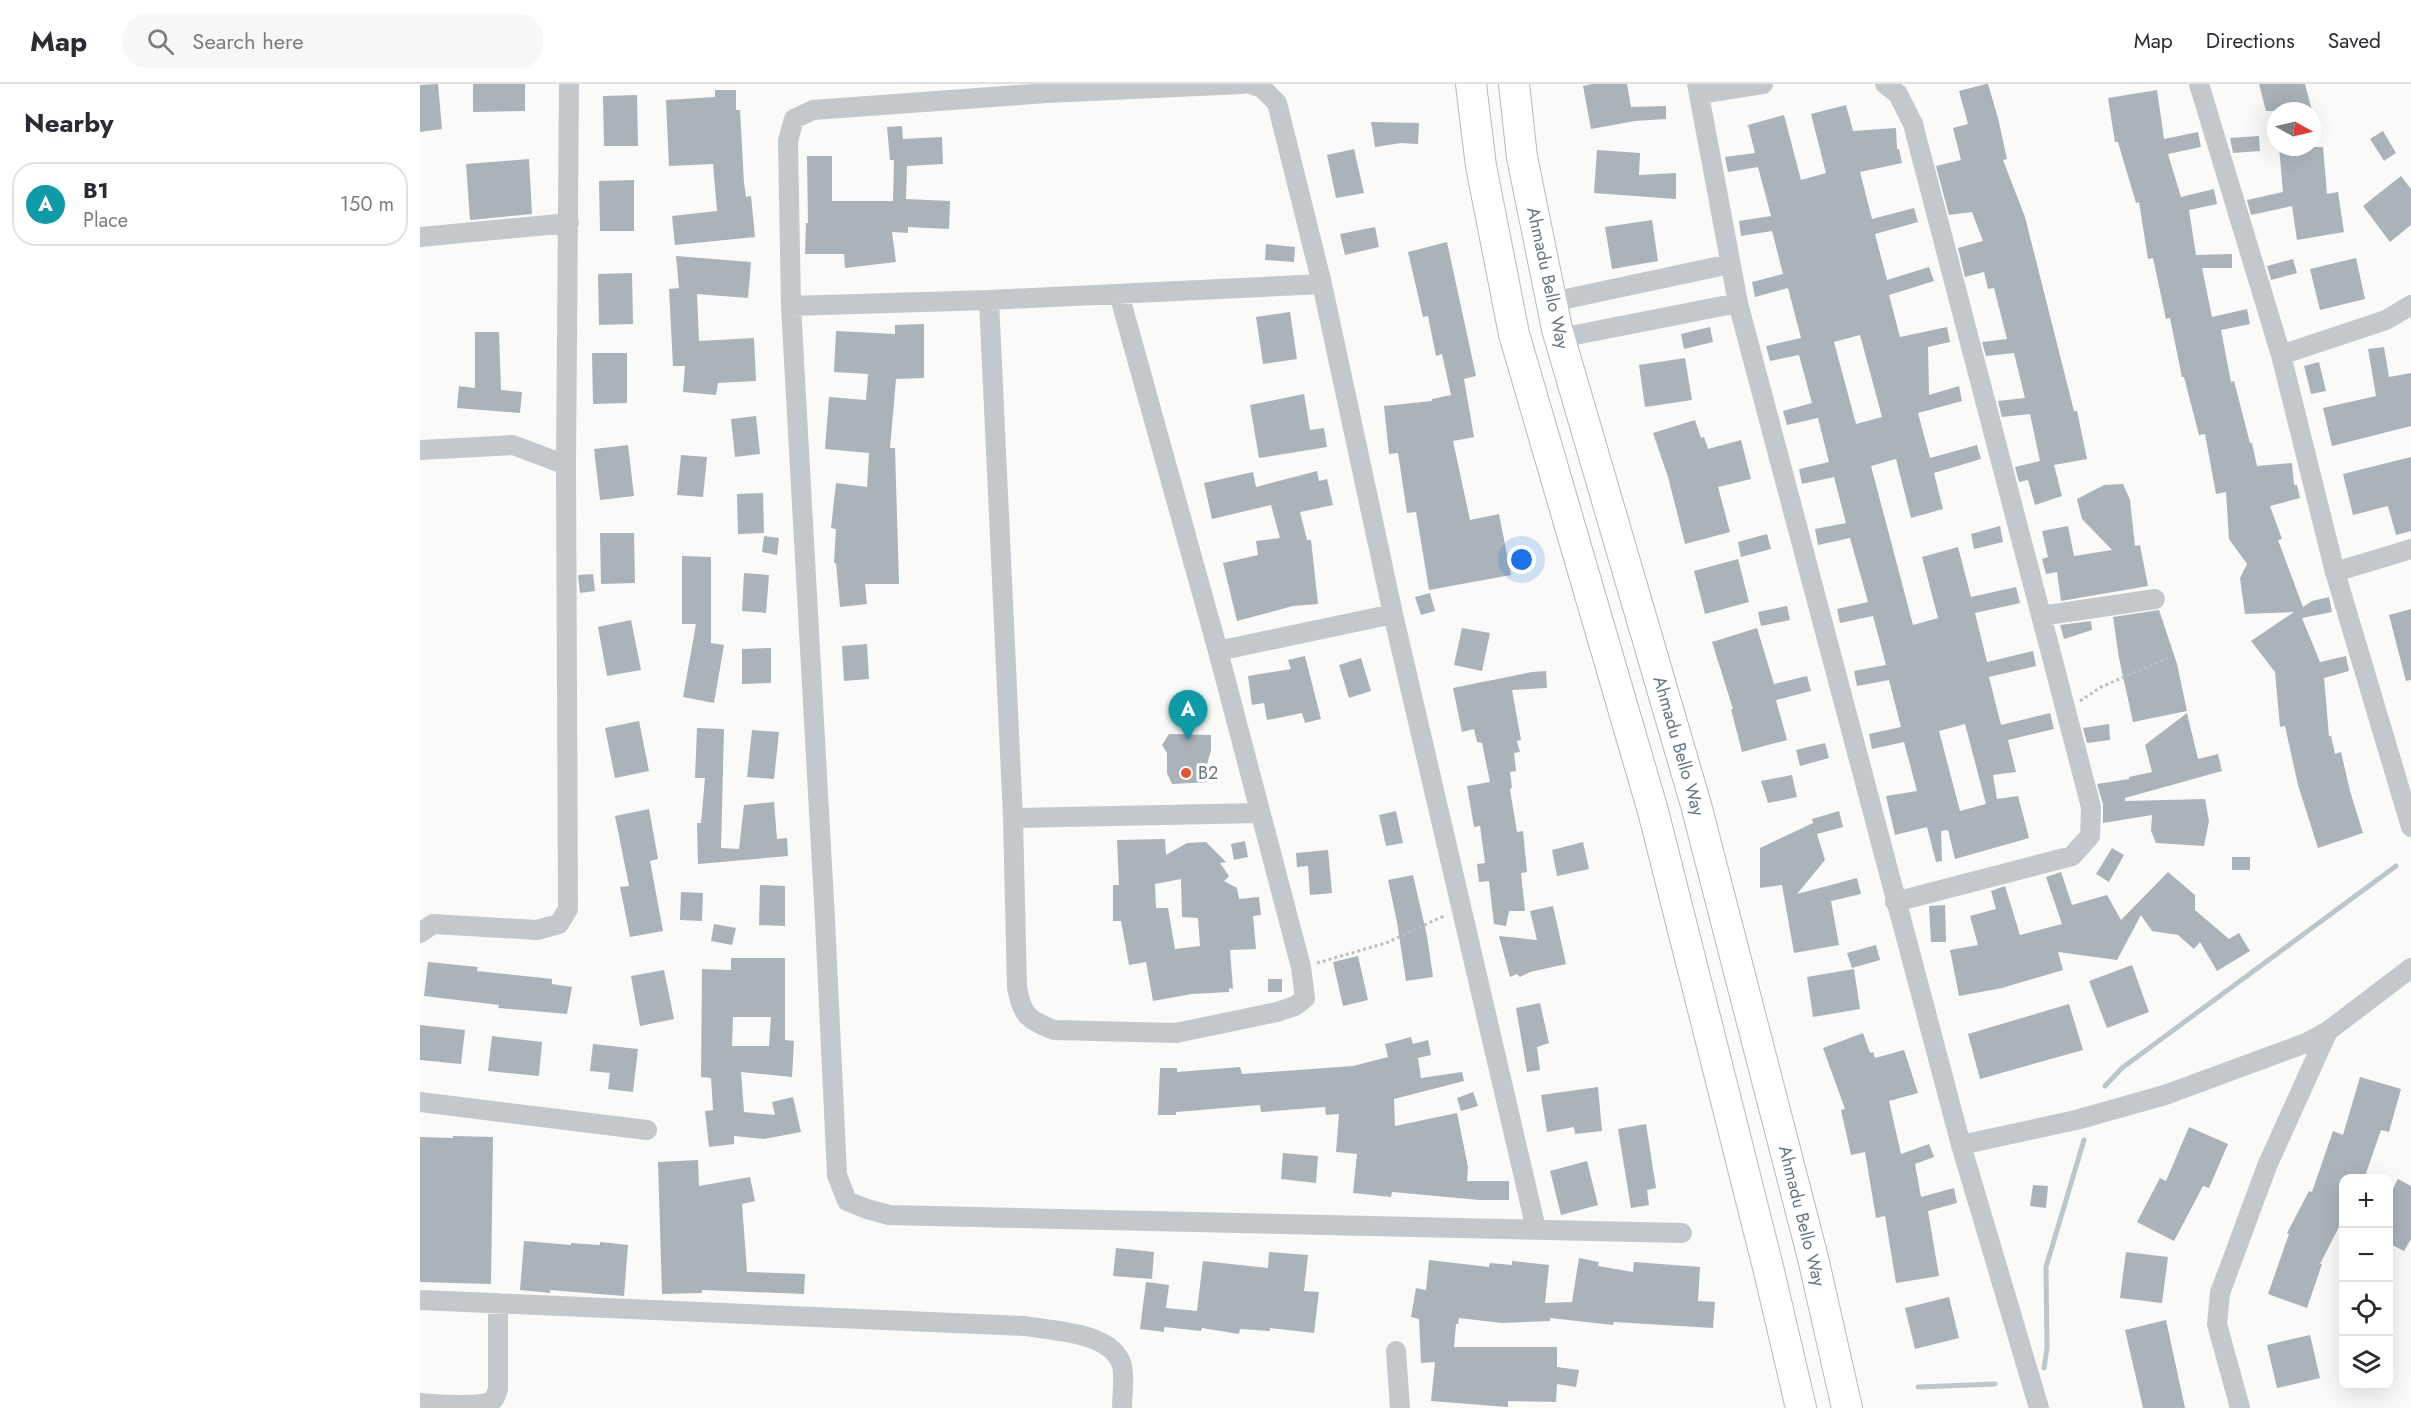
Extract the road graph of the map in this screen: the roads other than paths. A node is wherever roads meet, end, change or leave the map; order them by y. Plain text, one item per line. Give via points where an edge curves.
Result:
1 (569, 84) edge
2 (1242, 84) edge
3 (1250, 84) edge
4 (1471, 84) edge
5 (1514, 84) edge
6 (1763, 84) edge
7 (1885, 84) edge
8 (2199, 84) edge
9 (1046, 89) edge
10 (1698, 89) edge
11 (569, 224) junction
12 (420, 237) edge
13 (1730, 264) junction
14 (1322, 284) junction
15 (1119, 294) junction
16 (989, 300) junction
17 (1552, 302) junction
18 (1738, 303) junction
19 (2411, 305) edge
20 (791, 306) junction
21 (1560, 338) junction
22 (2281, 356) junction
23 (420, 450) edge
24 (566, 465) junction
25 (2411, 549) edge
26 (2335, 572) junction
27 (2155, 599) dead end
28 (1393, 614) junction
29 (2042, 616) junction
30 (1218, 651) junction
31 (1260, 813) junction
32 (1013, 818) junction
33 (2411, 827) edge
34 (1896, 902) junction
35 (420, 933) edge
36 (2411, 968) edge
37 (2328, 1031) junction
38 (420, 1102) edge
39 (647, 1130) dead end
40 (1961, 1145) junction
41 (1536, 1229) junction
42 (1682, 1233) dead end
43 (420, 1300) edge
44 (498, 1303) junction
45 (1396, 1351) dead end
46 (420, 1403) edge
47 (1122, 1408) edge
48 (1400, 1408) edge
49 (1801, 1408) edge
50 (1847, 1408) edge
51 (2039, 1408) edge
52 (2240, 1408) edge

1 - 11 street
2 - 9 street
3 - 14 street via 1263,88 1277,103
4 - 49 main road via 1482,166 1514,334 1653,811
5 - 17 main road, Ahmadu Bello Way via 1522,157
6 - 10 street
7 - 29 street via 1898,94 1913,124
8 - 22 street
9 - 20 street via 813,110 794,119 788,141
10 - 13 street
11 - 12 street
11 - 24 street
13 - 17 street
13 - 18 street
14 - 15 street
14 - 28 street
15 - 16 street
15 - 30 street
16 - 20 street
16 - 32 street
17 - 21 main road, Ahmadu Bello Way
18 - 21 street
18 - 34 street
19 - 22 street via 2386,320
20 - 41 street via 837,1175 847,1201 889,1215
21 - 50 main road, Ahmadu Bello Way via 1696,804 1814,1258
22 - 26 street
23 - 24 street via 513,445
24 - 35 street via 568,909 559,924 537,930 433,924
25 - 26 street
26 - 33 street
27 - 29 street
28 - 30 street
28 - 41 street
29 - 34 street via 2091,807 2090,836 2072,856
30 - 31 street
31 - 32 street
31 - 32 street via 1301,967 1305,998 1277,1012 1176,1033 1054,1030 1036,1023 1021,1007 1017,988
34 - 40 street
36 - 37 street
37 - 40 street via 2165,1095 2076,1120
37 - 52 street via 2267,1166 2220,1293 2217,1324
38 - 39 street
40 - 51 street
41 - 42 street
43 - 44 street
44 - 46 street via 495,1398 479,1405
44 - 47 street via 1025,1326 1086,1336 1110,1346 1122,1366
45 - 48 street

